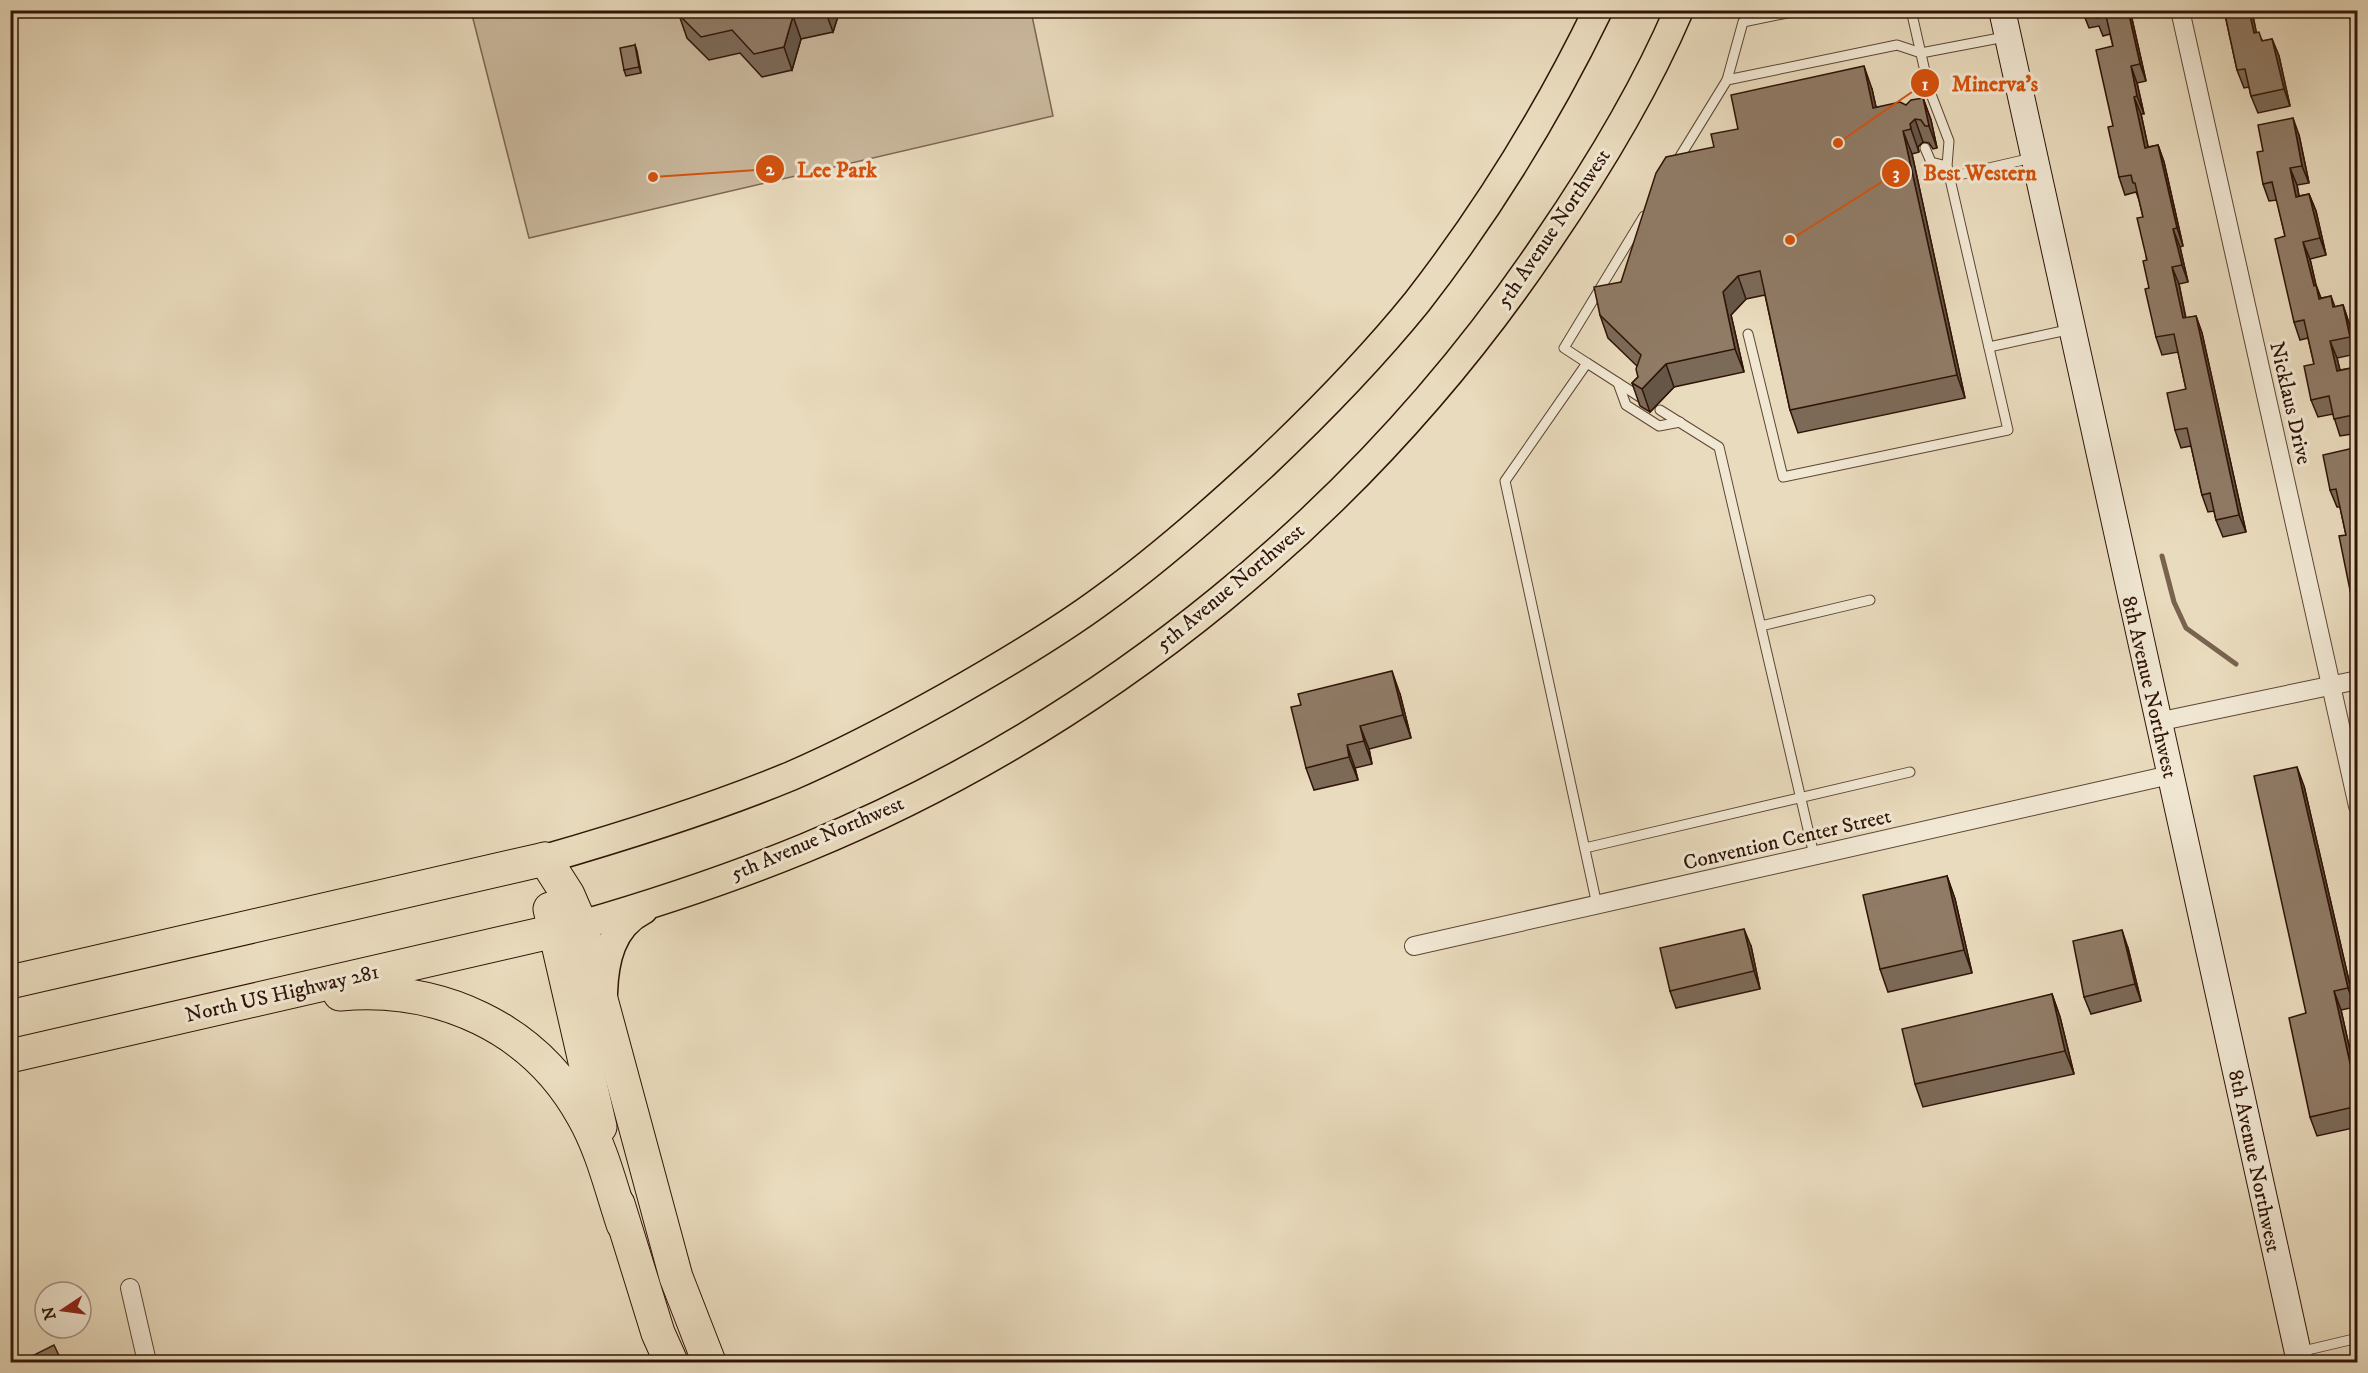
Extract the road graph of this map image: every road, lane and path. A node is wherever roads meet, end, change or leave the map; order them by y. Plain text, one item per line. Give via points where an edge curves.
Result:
1 (1598, 10) edge
2 (1679, 10) edge
3 (1802, 10) edge
4 (1911, 10) edge
5 (2002, 10) edge
6 (2180, 10) edge
7 (2007, 36) junction
8 (1921, 53) junction
9 (1727, 80) junction
10 (1929, 89) junction
11 (1923, 97) edge
12 (1925, 148) dead end
13 (2034, 158) junction
14 (1947, 166) junction
15 (1671, 172) edge
16 (1950, 177) junction
17 (1653, 202) edge
18 (2072, 329) junction
19 (1748, 334) dead end
20 (1989, 347) junction
21 (1587, 363) junction
22 (1618, 383) junction
23 (1640, 397) edge
24 (1660, 410) dead end
25 (1680, 422) junction
26 (1870, 600) dead end
27 (1761, 626) junction
28 (2358, 680) edge
29 (2331, 686) junction
30 (2157, 722) junction
31 (1910, 772) dead end
32 (2170, 775) junction
33 (1801, 797) junction
34 (2358, 806) edge
35 (1585, 848) junction
36 (1814, 855) junction
37 (545, 859) junction
38 (662, 900) junction
39 (1597, 905) junction
40 (567, 928) junction
41 (1414, 946) dead end
42 (10, 982) edge
43 (603, 1007) junction
44 (199, 1013) junction
45 (10, 1056) edge
46 (623, 1224) junction
47 (130, 1287) dead end
48 (2358, 1338) edge
49 (2299, 1358) edge
50 (147, 1362) edge
51 (670, 1362) edge
52 (709, 1362) edge

1 - 37 main road via 1533,131 1416,302 1301,429 1195,527 1101,601 1036,645 898,725 791,775 643,831
2 - 38 main road, 5th Avenue Northwest via 1607,149 1532,266 1479,336 1432,394 1336,496 1232,590 1075,706 980,762 807,847
3 - 9 lane via 1743,22
4 - 8 lane
5 - 7 main road, 8th Avenue Northwest
6 - 29 street, Nicklaus Drive
7 - 8 lane
7 - 13 main road, 8th Avenue Northwest
8 - 9 lane via 1897,45
8 - 10 lane
9 - 15 lane
10 - 11 lane
10 - 14 lane via 1949,141
12 - 14 lane via 1931,162
13 - 16 lane
13 - 18 main road, 8th Avenue Northwest
14 - 16 lane
16 - 20 lane
17 - 21 lane via 1564,348
18 - 20 lane
18 - 30 main road, 8th Avenue Northwest
19 - 20 lane via 1783,477 2008,429
21 - 22 lane
21 - 35 lane via 1504,481
22 - 23 lane
22 - 25 lane via 1626,405 1659,426
24 - 25 lane
25 - 27 lane via 1719,447
26 - 27 lane
27 - 33 lane
28 - 29 street
29 - 30 street
29 - 34 street, Nicklaus Drive
30 - 32 main road, 8th Avenue Northwest
31 - 33 lane
32 - 36 street, Convention Center Street
32 - 49 main road, 8th Avenue Northwest
33 - 35 lane
33 - 36 lane
35 - 39 lane
36 - 39 street, Convention Center Street
37 - 40 highway via 547,895
37 - 42 highway
38 - 40 main road, 5th Avenue Northwest
38 - 43 main road via 638,912 615,936 603,973
39 - 41 street, Convention Center Street
40 - 43 highway
40 - 44 highway, North US Highway 281
40 - 46 highway
43 - 52 highway via 676,1277
44 - 45 highway, North US Highway 281
44 - 46 highway via 288,998 366,992 421,997 477,1016 521,1044 565,1087 595,1141
46 - 51 highway
47 - 50 street
48 - 49 lane

